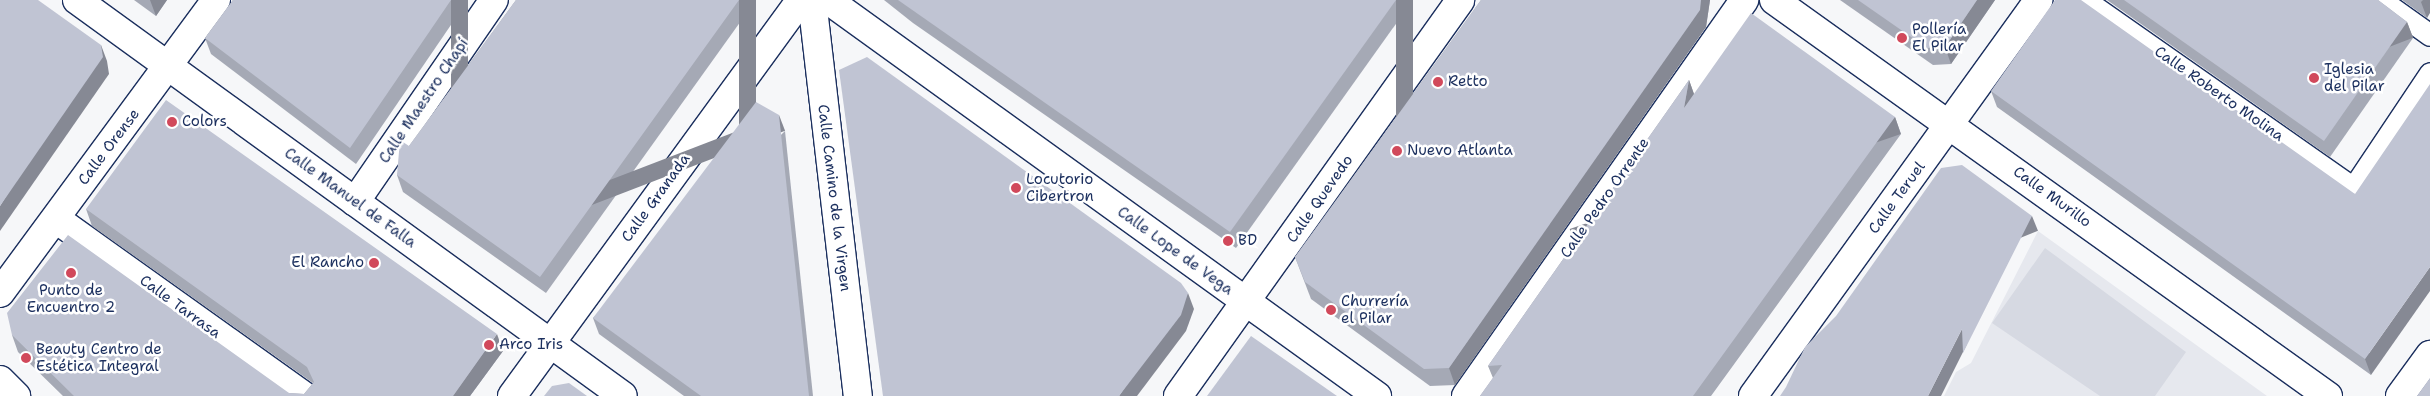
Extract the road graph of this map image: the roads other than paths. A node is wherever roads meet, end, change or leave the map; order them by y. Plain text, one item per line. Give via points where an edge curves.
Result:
1 (77, 0) edge
2 (216, 0) edge
3 (494, 0) edge
4 (801, 0) edge
5 (812, 0) edge
6 (828, 0) edge
7 (1460, 0) edge
8 (1744, 0) edge
9 (1774, 0) edge
10 (2039, 0) edge
11 (2085, 0) edge
12 (2381, 0) edge
13 (2430, 35) edge
14 (169, 65) junction
15 (2430, 73) edge
16 (1950, 124) junction
17 (355, 202) junction
18 (56, 219) junction
19 (0, 293) edge
20 (1247, 303) junction
21 (550, 342) junction
22 (2430, 355) edge
23 (0, 380) edge
24 (16, 396) edge
25 (304, 396) edge
26 (512, 396) edge
27 (623, 396) edge
28 (858, 396) edge
29 (1178, 396) edge
30 (1377, 396) edge
31 (1466, 396) edge
32 (1753, 396) edge
33 (2328, 396) edge
34 (2400, 396) edge

1 - 14 street, Calle Manuel de Falla
2 - 14 street, Calle Orense
3 - 17 street, Calle Maestro Chapí
4 - 21 street, Calle Granada
5 - 28 street, Calle Camino de la Virgen
6 - 20 street, Calle Lope de Vega
7 - 20 street, Calle Quevedo
8 - 31 street, Calle Pedro Orrente
9 - 16 street, Calle Murillo
10 - 16 street, Calle Teruel
11 - 15 street, Calle Roberto Molina via 2353,188
12 - 13 street
14 - 17 street, Calle Manuel de Falla
14 - 18 street, Calle Orense
16 - 32 street, Calle Teruel
16 - 33 street, Calle Murillo
17 - 21 street, Calle Manuel de Falla
18 - 19 street, Calle Orense
18 - 25 street, Calle Tarrasa
20 - 29 street, Calle Quevedo
20 - 30 street, Calle Lope de Vega
21 - 26 street, Calle Granada
21 - 27 street, Calle Manuel de Falla
22 - 34 street
23 - 24 street

